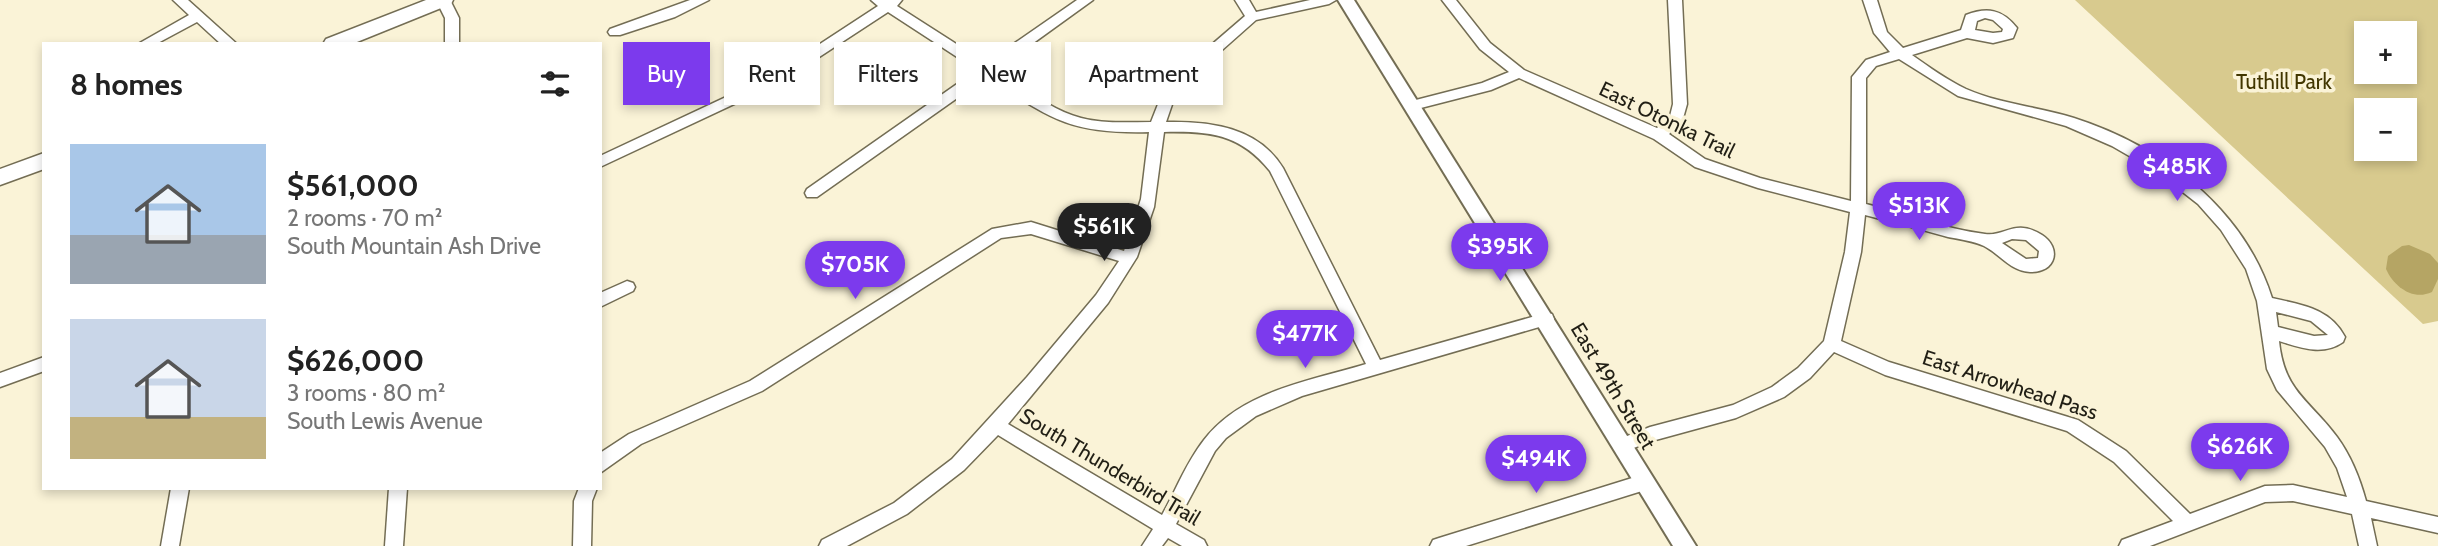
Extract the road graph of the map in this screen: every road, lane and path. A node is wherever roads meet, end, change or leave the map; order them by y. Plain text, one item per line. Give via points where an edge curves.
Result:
1 (180, 0) edge
2 (443, 0) edge
3 (702, 0) edge
4 (1086, 0) edge
5 (1242, 0) edge
6 (1329, 0) edge
7 (1346, 0) edge
8 (1449, 0) edge
9 (1675, 0) edge
10 (1870, 0) edge
11 (888, 2) edge
12 (197, 16) junction
13 (1252, 17) junction
14 (615, 32) dead end
15 (1967, 33) dead end
16 (149, 42) edge
17 (228, 42) edge
18 (338, 42) edge
19 (452, 42) edge
20 (1028, 42) edge
21 (956, 49) edge
22 (1900, 55) junction
23 (1518, 73) junction
24 (956, 93) edge
25 (1043, 105) edge
26 (1413, 105) junction
27 (1156, 127) junction
28 (1659, 135) junction
29 (602, 161) edge
30 (42, 162) edge
31 (0, 177) edge
32 (812, 193) dead end
33 (1858, 208) junction
34 (1989, 241) dead end
35 (1128, 258) junction
36 (627, 287) dead end
37 (602, 300) edge
38 (2266, 303) junction
39 (1546, 319) junction
40 (2271, 332) junction
41 (1832, 344) junction
42 (42, 364) edge
43 (1376, 368) junction
44 (0, 380) edge
45 (997, 426) junction
46 (1623, 445) junction
47 (602, 463) edge
48 (1645, 482) junction
49 (180, 490) edge
50 (398, 490) edge
51 (587, 490) edge
52 (2360, 508) junction
53 (2188, 524) junction
54 (2438, 525) edge
55 (1166, 528) junction
56 (170, 546) edge
57 (394, 546) edge
58 (582, 546) edge
59 (828, 546) edge
60 (1150, 546) edge
61 (1198, 546) edge
62 (1439, 546) edge
63 (1685, 546) edge
64 (2128, 546) edge
65 (2368, 546) edge

1 - 12 street
2 - 18 main road
2 - 19 street via 452,18
3 - 14 street
4 - 20 street
5 - 13 street
6 - 13 street
7 - 26 street, East 49th Street
8 - 23 street, East Otonka Trail via 1485,46
9 - 28 street via 1680,104 1677,118
10 - 22 street via 1878,30
11 - 21 street
11 - 29 street via 776,79
12 - 16 street
12 - 17 street
13 - 27 street via 1171,87
15 - 22 street
22 - 33 street via 1871,63 1859,77
22 - 38 street via 1961,92 2087,128 2169,173 2226,226 2251,260
23 - 26 street via 1486,87
23 - 28 street, East Otonka Trail
24 - 32 street
25 - 27 street via 1066,119 1103,127
26 - 39 street, East 49th Street
27 - 35 street via 1151,186
27 - 43 street via 1223,130 1249,141 1266,155
28 - 33 street, East Otonka Trail via 1721,172
30 - 31 main road
33 - 34 street, East Otonka Trail
33 - 41 street
35 - 45 street via 1095,310
35 - 47 street via 1031,228 997,233 756,386 635,439
36 - 37 street
38 - 40 street
38 - 40 street via 2322,319 2337,337 2320,344
39 - 43 street
39 - 46 street, East 49th Street
40 - 52 street via 2278,378 2331,442 2346,466
41 - 46 street via 1778,392 1737,411 1650,433
41 - 53 street, East Arrowhead Pass via 1885,368 2089,433 2122,456
42 - 44 street
43 - 55 street via 1271,400 1236,419 1203,455
45 - 55 street, South Thunderbird Trail
45 - 59 street via 962,463 918,498
46 - 48 street, East 49th Street
48 - 62 street
48 - 63 street, East 49th Street
49 - 56 street
50 - 57 street
51 - 58 street
52 - 53 street via 2293,493 2265,494
52 - 54 street
52 - 65 street
53 - 64 street
55 - 60 street
55 - 61 street, South Thunderbird Trail

